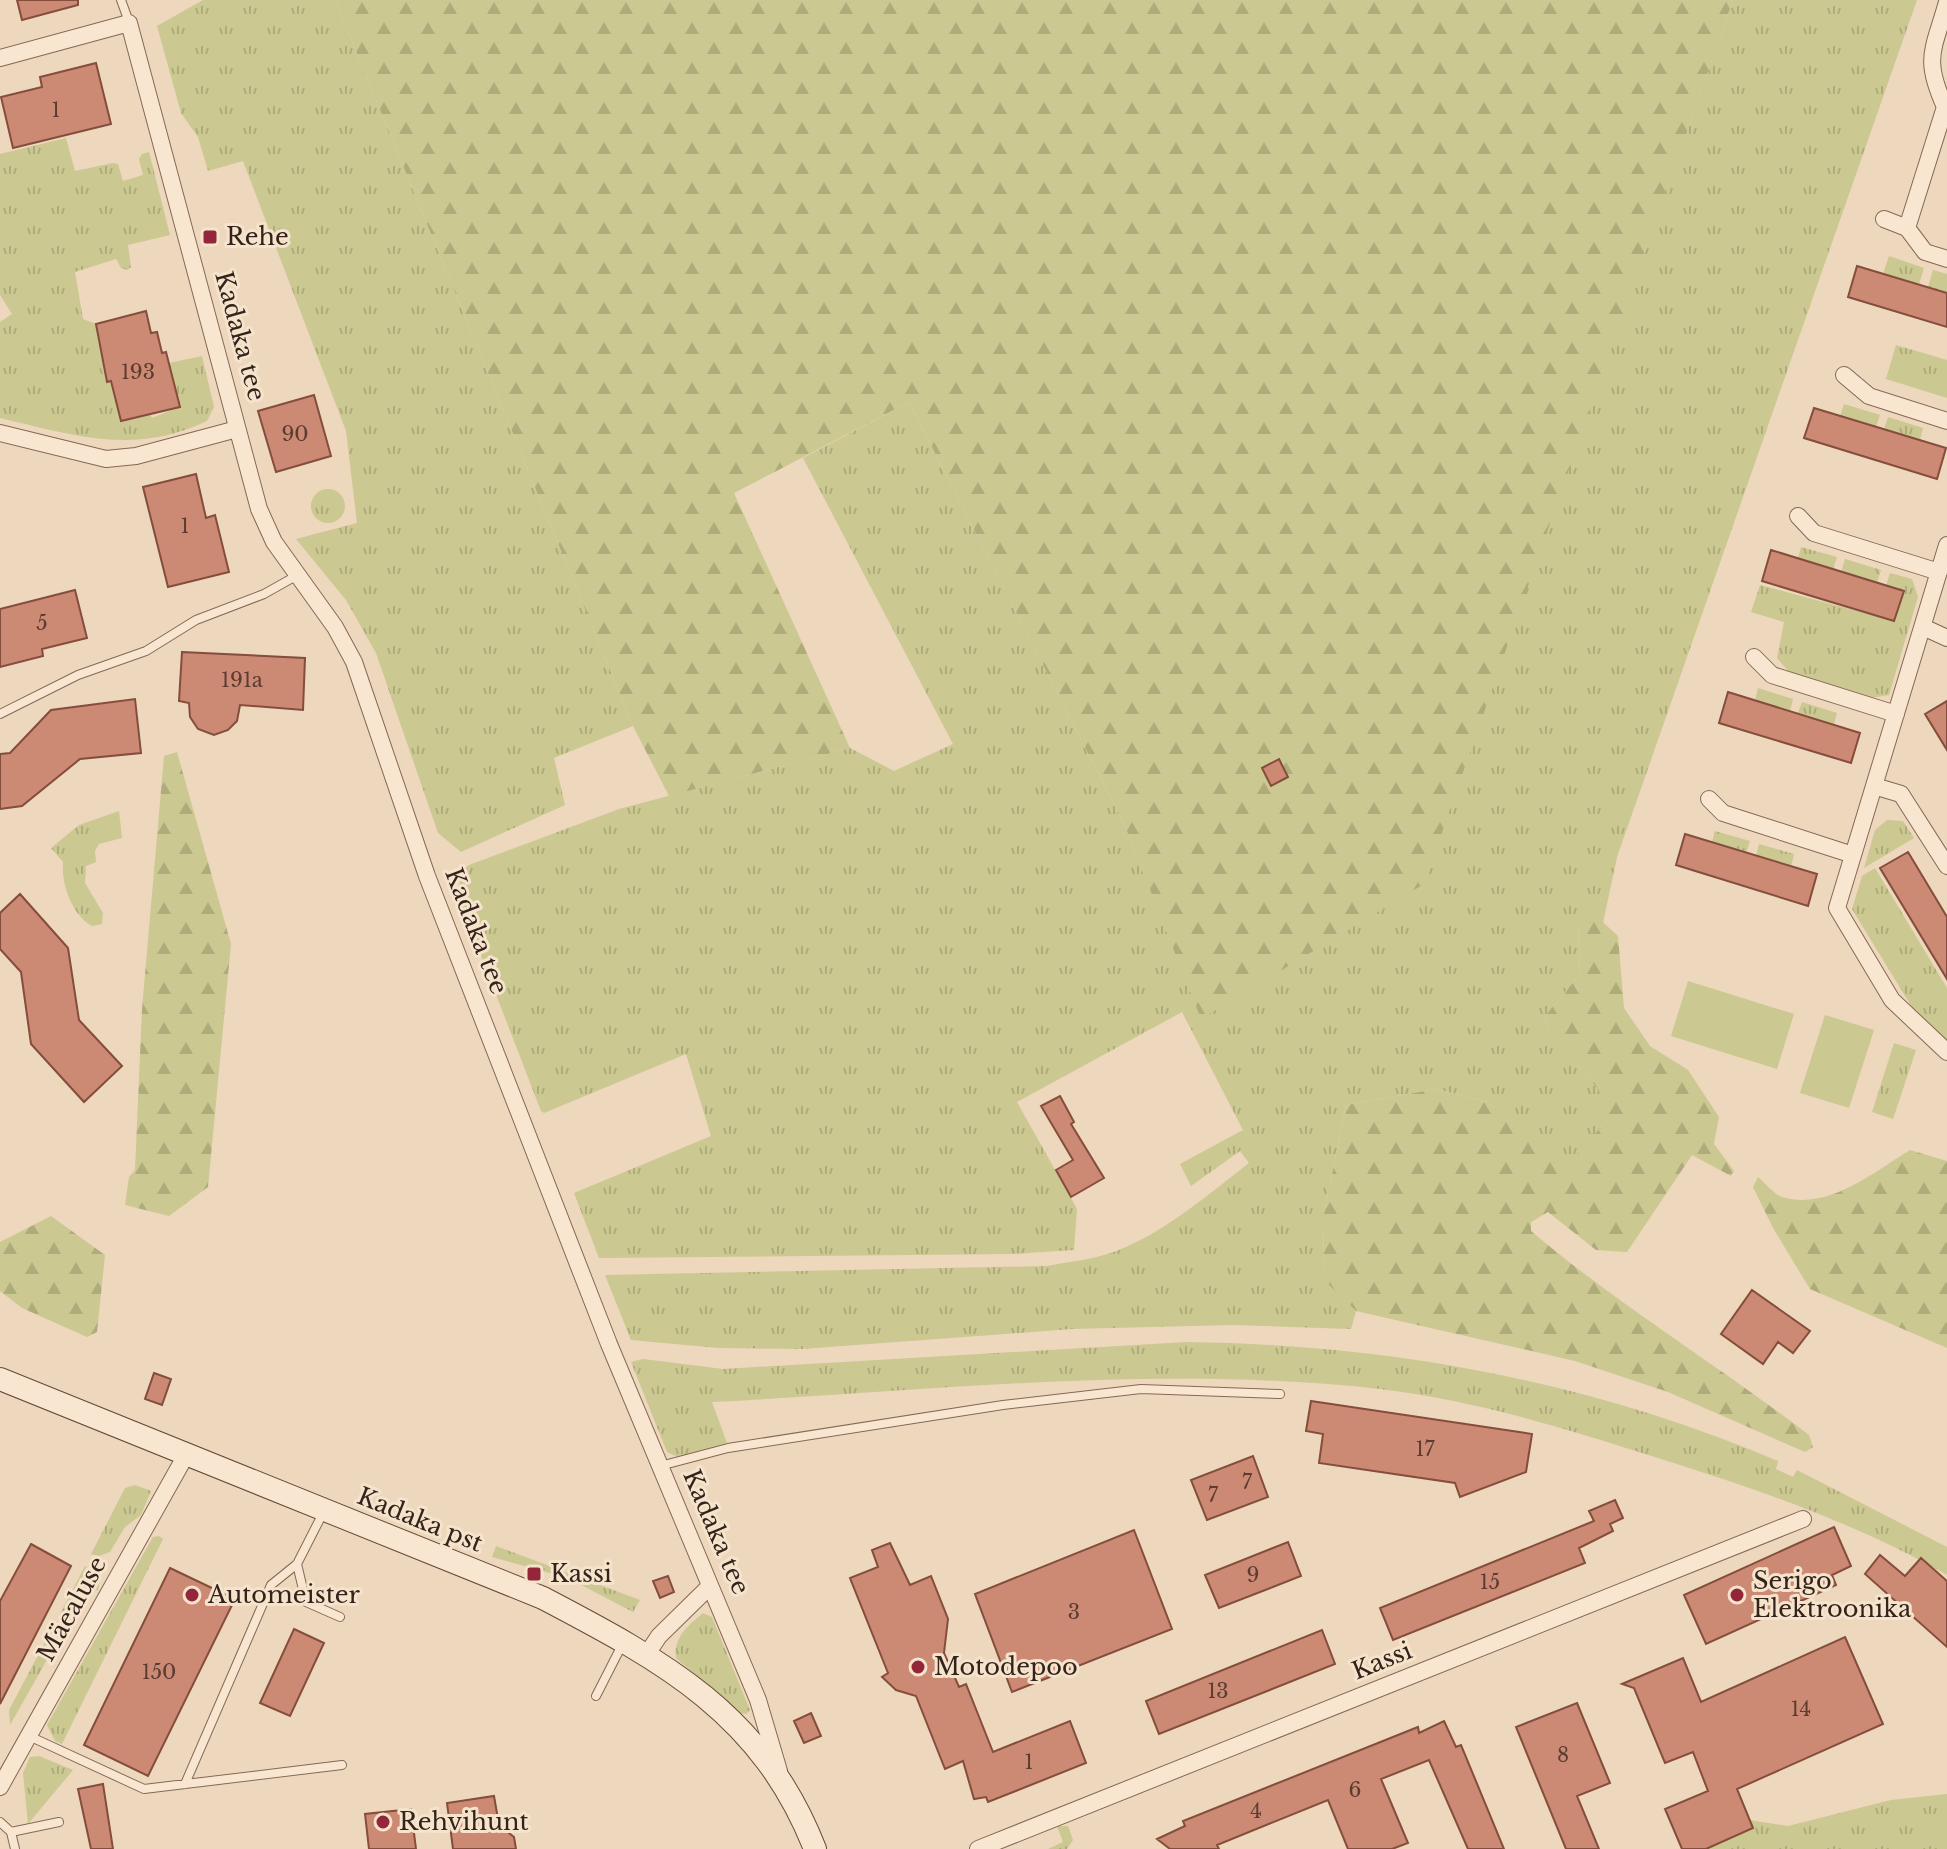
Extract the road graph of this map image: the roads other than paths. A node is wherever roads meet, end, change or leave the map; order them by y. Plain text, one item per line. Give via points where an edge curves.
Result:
1 (121, 0) edge
2 (1947, 2) edge
3 (129, 23) junction
4 (0, 58) edge
5 (1884, 219) dead end
6 (1907, 228) junction
7 (1947, 259) edge
8 (1844, 375) dead end
9 (1947, 421) edge
10 (237, 429) junction
11 (0, 433) edge
12 (1798, 516) dead end
13 (1947, 545) edge
14 (1939, 572) junction
15 (296, 576) junction
16 (1923, 627) junction
17 (1947, 638) edge
18 (1754, 657) dead end
19 (0, 714) edge
20 (1896, 714) junction
21 (1874, 786) junction
22 (1709, 799) dead end
23 (1853, 855) junction
24 (1947, 866) edge
25 (1947, 1052) edge
26 (0, 1379) edge
27 (1280, 1394) dead end
28 (186, 1455) junction
29 (660, 1466) junction
30 (324, 1510) junction
31 (1803, 1519) dead end
32 (297, 1564) junction
33 (710, 1586) junction
34 (340, 1617) dead end
35 (624, 1641) junction
36 (647, 1654) junction
37 (596, 1696) dead end
38 (29, 1736) junction
39 (342, 1765) dead end
40 (780, 1775) junction
41 (185, 1784) junction
42 (0, 1787) edge
43 (0, 1822) edge
44 (59, 1822) dead end
45 (11, 1832) junction
46 (15, 1849) edge
47 (815, 1849) edge
48 (978, 1849) edge

1 - 3 lane
2 - 6 street via 1930,74 1945,107
3 - 4 street
3 - 10 street, Kadaka tee
5 - 6 street
6 - 7 street via 1925,252
8 - 9 street via 1869,396
10 - 11 street via 106,459
10 - 15 street, Kadaka tee via 259,509
12 - 14 street via 1814,533
13 - 14 street
14 - 16 street
15 - 19 lane via 196,620 146,651 78,675
15 - 29 street, Kadaka tee via 354,662 438,904
16 - 17 street
16 - 20 street
18 - 20 street via 1772,675
20 - 21 street
21 - 23 street
21 - 24 street via 1901,794
22 - 23 street via 1723,813
23 - 25 street via 1837,908 1892,1000
26 - 28 main road, Kadaka pst
27 - 29 lane via 1141,1389 1003,1405 728,1448
28 - 30 main road, Kadaka pst
28 - 38 street, Mäealuse
29 - 33 street, Kadaka tee
30 - 32 lane
30 - 35 main road, Kadaka pst via 543,1598
31 - 48 street, Kassi
32 - 34 lane via 306,1602
32 - 41 lane via 271,1585
33 - 36 street
33 - 40 street, Kadaka tee via 758,1700
35 - 36 main road, Kadaka pst
35 - 37 lane
36 - 40 main road, Kadaka pst via 717,1706
38 - 41 lane via 144,1789
38 - 42 street, Mäealuse
39 - 41 lane
40 - 47 main road, Kadaka tee
43 - 45 lane
44 - 45 lane
45 - 46 lane

